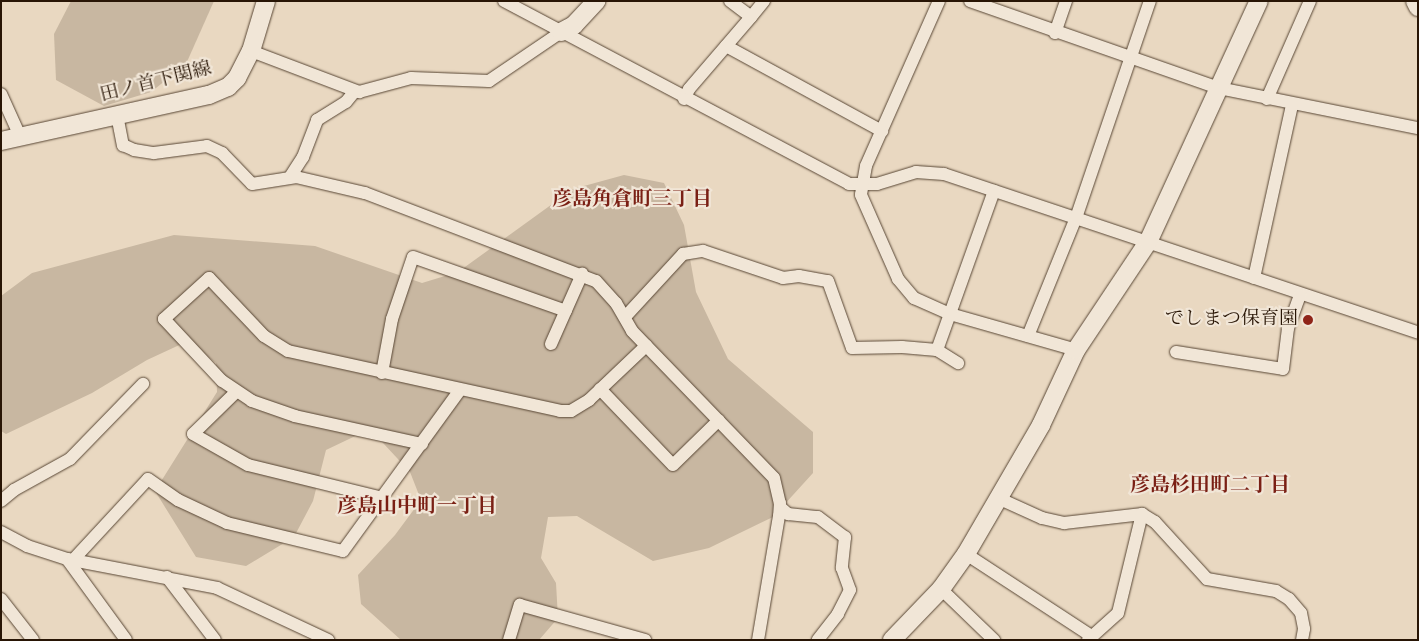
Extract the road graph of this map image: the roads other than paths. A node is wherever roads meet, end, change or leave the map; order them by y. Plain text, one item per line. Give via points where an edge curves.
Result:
1 (266, 1) edge
2 (504, 1) edge
3 (596, 1) edge
4 (730, 1) edge
5 (764, 1) edge
6 (939, 1) edge
7 (970, 1) edge
8 (1066, 1) edge
9 (1150, 1) edge
10 (1259, 1) edge
11 (1310, 1) edge
12 (1415, 1) edge
13 (1418, 7) edge
14 (751, 17) junction
15 (562, 32) junction
16 (1055, 34) junction
17 (726, 46) junction
18 (252, 51) junction
19 (1131, 59) junction
20 (1219, 88) junction
21 (354, 92) junction
22 (1, 94) edge
23 (684, 99) junction
24 (1267, 99) junction
25 (1292, 104) junction
26 (117, 115) junction
27 (1418, 128) edge
28 (882, 131) junction
29 (20, 136) junction
30 (1, 141) edge
31 (290, 177) junction
32 (861, 184) junction
33 (994, 191) junction
34 (1076, 218) junction
35 (1148, 242) junction
36 (582, 274) junction
37 (1254, 278) junction
38 (1300, 295) junction
39 (566, 311) junction
40 (950, 314) junction
41 (625, 317) junction
42 (1418, 333) edge
43 (1028, 336) junction
44 (551, 344) dead end
45 (646, 346) junction
46 (937, 350) junction
47 (1076, 350) junction
48 (1176, 352) dead end
49 (958, 363) dead end
50 (382, 373) junction
51 (143, 384) dead end
52 (600, 389) junction
53 (460, 390) junction
54 (236, 392) junction
55 (719, 420) junction
56 (422, 444) junction
57 (382, 498) junction
58 (1000, 499) junction
59 (1, 501) edge
60 (780, 507) junction
61 (1142, 514) junction
62 (1, 532) edge
63 (966, 554) junction
64 (70, 560) junction
65 (167, 577) junction
66 (941, 589) junction
67 (1, 599) edge
68 (616, 636) edge
69 (322, 637) edge
70 (1089, 637) edge
71 (33, 640) edge
72 (126, 640) edge
73 (215, 640) edge
74 (302, 640) edge
75 (509, 640) edge
76 (645, 640) edge
77 (758, 640) edge
78 (818, 640) edge
79 (892, 640) edge
80 (994, 640) edge
81 (1302, 640) edge

1 - 18 street, 田ノ首下関線
2 - 15 street
3 - 15 street via 574,25
4 - 14 street
5 - 14 street
6 - 28 street
7 - 16 street
8 - 16 street
9 - 19 street
10 - 20 street
11 - 24 street
12 - 13 street
14 - 17 street
15 - 21 street via 489,81 411,78
15 - 23 street
16 - 19 street
17 - 23 street
17 - 28 street
18 - 21 street
18 - 26 street, 田ノ首下関線 via 228,87 209,95
19 - 20 street
19 - 34 street
20 - 24 street
20 - 35 street
21 - 31 street via 346,102 317,120 303,157
22 - 29 street
23 - 32 street via 835,178 849,184
24 - 25 street
25 - 27 street
25 - 37 street
26 - 29 street, 田ノ首下関線
26 - 31 street via 123,145 134,150 154,153 207,146 222,153 252,184
28 - 32 street
29 - 30 street, 田ノ首下関線
31 - 36 street via 365,193
32 - 33 street via 877,184 916,172 934,171
32 - 40 street via 862,195 901,283 914,298
33 - 34 street
33 - 40 street
34 - 35 street
34 - 43 street
35 - 37 street
35 - 47 street
36 - 39 street
36 - 41 street via 596,281
37 - 38 street
38 - 42 street
38 - 48 street via 1288,328 1283,369
39 - 44 street
39 - 50 street via 412,257 392,319
40 - 43 street
40 - 46 street
41 - 45 street via 632,331
41 - 46 street via 683,254 693,250 783,278 799,276 828,281 852,348
43 - 47 street
45 - 52 street
45 - 55 street
46 - 49 street
47 - 58 street via 1041,425
50 - 53 street
50 - 54 street via 302,355 275,345 209,278 164,319
51 - 59 street via 70,459 14,490
52 - 53 street via 580,406 560,411
52 - 55 street via 673,465
53 - 56 street
54 - 56 street via 281,412
54 - 57 street via 194,434 248,465
55 - 60 street via 774,478
56 - 57 street
57 - 64 street via 343,551 227,523 178,500 148,478
58 - 61 street via 1064,524
58 - 63 street
60 - 77 street
60 - 78 street via 788,514 818,517 845,537 842,568 850,590 838,614
61 - 70 street via 1118,612
61 - 81 street via 1155,522 1207,579 1276,592 1289,599 1301,612
62 - 64 street via 27,546
63 - 66 street
63 - 70 street
64 - 65 street
64 - 72 street
65 - 69 street via 217,588
65 - 73 street
66 - 79 street
66 - 80 street
67 - 71 street
68 - 75 street via 520,605
68 - 76 street
69 - 74 street

